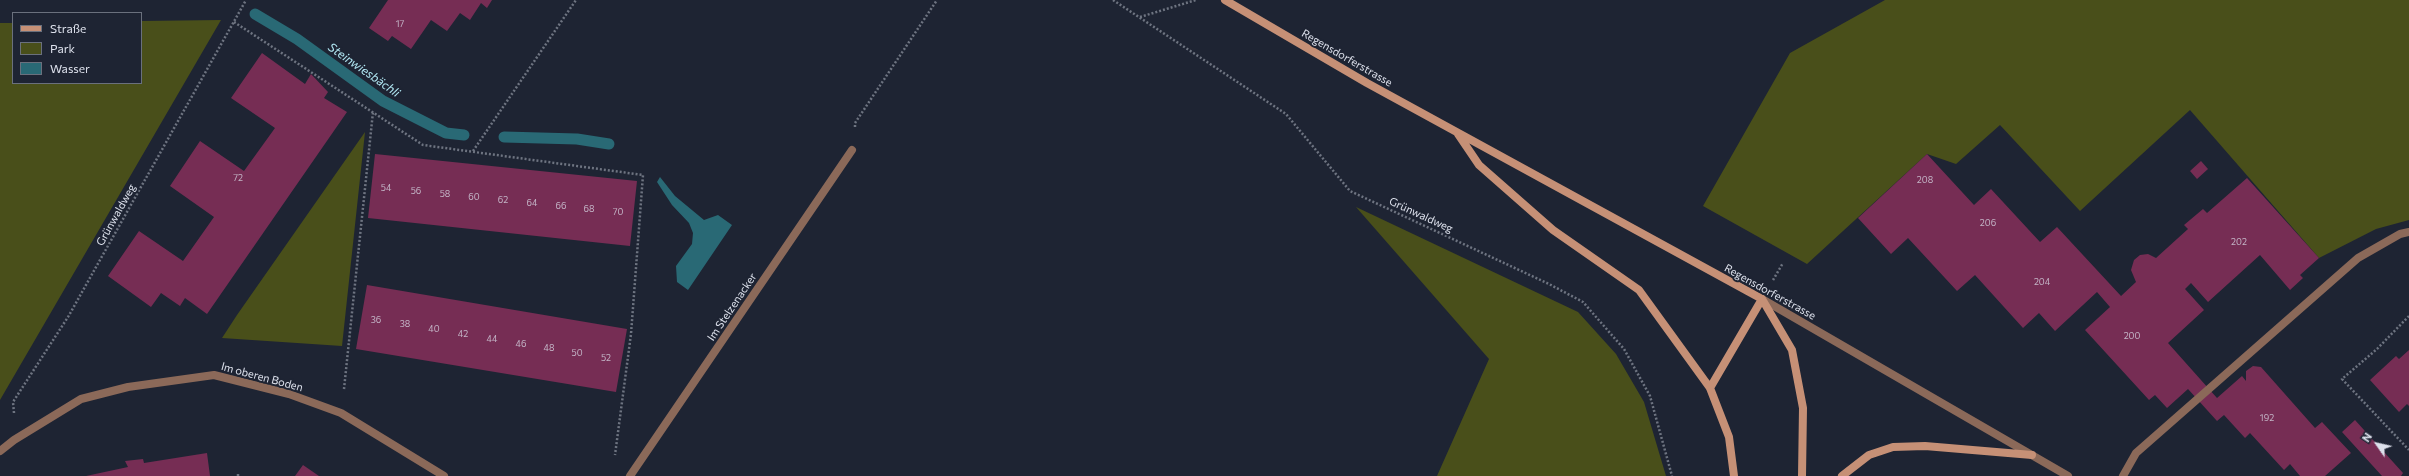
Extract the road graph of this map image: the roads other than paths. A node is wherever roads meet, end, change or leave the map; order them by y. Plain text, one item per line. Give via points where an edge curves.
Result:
1 (1225, 0) edge
2 (1458, 133) junction
3 (852, 150) road end
4 (2409, 232) edge
5 (1762, 299) junction
6 (1710, 388) junction
7 (0, 451) edge
8 (2032, 454) junction
9 (444, 476) edge
10 (630, 476) edge
11 (1734, 476) edge
12 (1802, 476) edge
13 (1842, 476) edge
14 (2068, 476) edge
15 (2123, 476) edge

1 - 2 main road, Regensdorferstrasse
2 - 5 main road, Regensdorferstrasse
2 - 6 main road, Regensdorferstrasse via 1478,165 1553,230 1639,290
3 - 10 street, Im Stelzenacker
4 - 15 street via 2400,234 2358,258 2136,453
5 - 6 main road
5 - 8 street, Regensdorferstrasse
5 - 12 main road via 1792,350 1803,408
6 - 11 main road, Regensdorferstrasse via 1729,437
7 - 9 street, Im oberen Boden via 80,399 128,387 214,375 289,394 341,414
8 - 13 main road via 1925,446 1893,447 1869,455
8 - 14 street, Regensdorferstrasse

